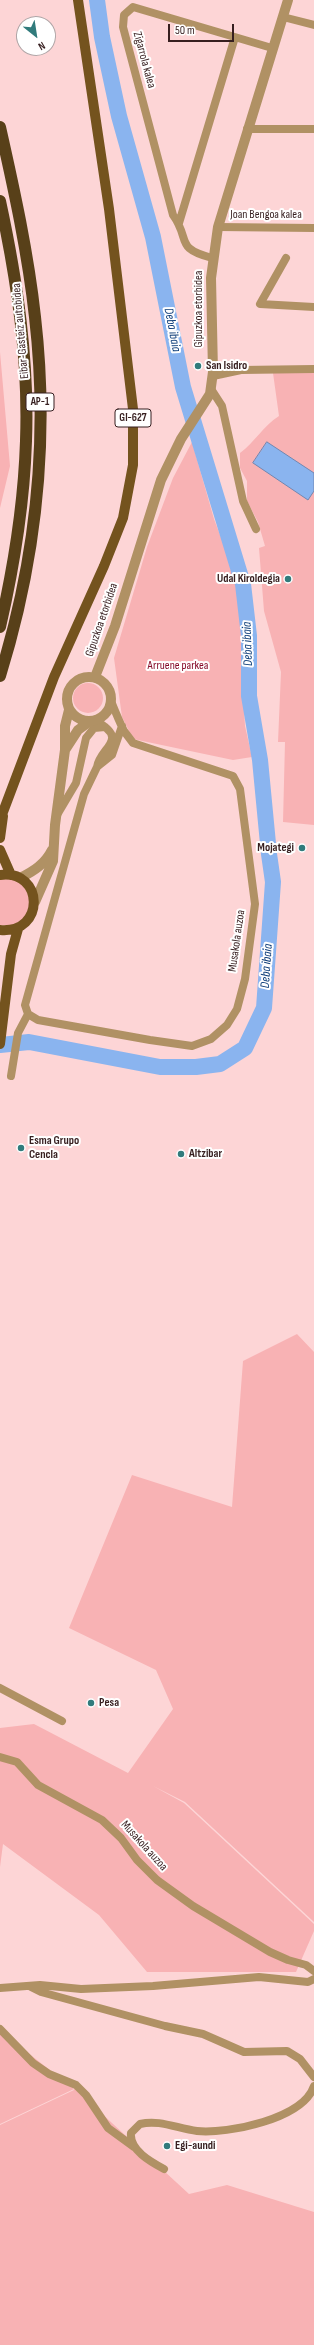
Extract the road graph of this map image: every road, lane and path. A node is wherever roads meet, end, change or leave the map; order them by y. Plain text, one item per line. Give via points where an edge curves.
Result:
1 (78, 0) edge
2 (288, 0) edge
3 (283, 17) junction
4 (314, 25) edge
5 (235, 37) junction
6 (272, 48) junction
7 (0, 126) edge
8 (247, 129) junction
9 (314, 129) edge
10 (0, 201) edge
11 (179, 223) junction
12 (218, 227) junction
13 (314, 228) edge
14 (212, 258) junction
15 (286, 258) dead end
16 (314, 307) edge
17 (314, 369) edge
18 (213, 376) junction
19 (211, 389) junction
20 (256, 528) dead end
21 (0, 627) edge
22 (0, 676) edge
23 (95, 677) junction
24 (111, 702) junction
25 (69, 710) junction
26 (92, 721) junction
27 (122, 726) junction
28 (105, 727) junction
29 (65, 750) junction
30 (97, 767) junction
31 (56, 817) junction
32 (1, 818) edge
33 (0, 838) edge
34 (0, 850) edge
35 (52, 850) junction
36 (0, 875) edge
37 (16, 876) junction
38 (35, 902) junction
39 (18, 929) junction
40 (0, 930) edge
41 (28, 1014) junction
42 (0, 1044) edge
43 (11, 1073) dead end
44 (0, 1688) edge
45 (62, 1721) dead end
46 (0, 1757) edge
47 (314, 1971) edge
48 (314, 1979) edge
49 (31, 1987) junction
50 (0, 1988) edge
51 (0, 2029) edge
52 (314, 2077) edge
53 (314, 2086) edge
54 (134, 2147) junction
55 (164, 2169) dead end

1 - 32 main road, GI-627 via 109,209 131,394 133,465 130,491 120,525 54,677
2 - 3 street, Gipuzkoa etorbidea
3 - 4 street
3 - 6 street, Gipuzkoa etorbidea
5 - 6 street, Zigarrola kalea
5 - 11 street
5 - 11 street, Zigarrola kalea via 133,7 124,15 122,26 173,215
6 - 8 street, Gipuzkoa etorbidea
7 - 22 highway, Eibar-Gasteiz autobidea / AP-1 via 29,271 40,373 41,440 36,506 25,579
8 - 9 street
8 - 12 street, Gipuzkoa etorbidea
10 - 21 highway, Eibar-Gasteiz autobidea / AP-1 via 21,321 26,377 26,442 17,533
11 - 14 street, Zigarrola kalea via 186,247
12 - 13 street, Joan Bengoa kalea
12 - 14 street, Gipuzkoa etorbidea
14 - 18 street, Gipuzkoa etorbidea via 210,298
15 - 16 street via 260,304
17 - 18 street via 241,370
18 - 19 street, Gipuzkoa etorbidea
19 - 20 street via 222,406 243,501
19 - 23 street, Gipuzkoa etorbidea via 181,439 161,480 115,626
23 - 24 street via 109,689
23 - 25 street via 79,679 69,688 66,701
24 - 26 street via 106,714
24 - 27 street, Musakola auzoa
25 - 26 street via 77,718
25 - 29 street via 65,726
26 - 28 street
26 - 29 street via 78,730
27 - 30 street via 112,755
27 - 41 street, Musakola auzoa via 127,736 137,745 232,776 240,789 255,904 245,979 237,1009 227,1025 211,1039 192,1046 38,1020
28 - 30 street via 112,740
28 - 31 street via 94,728 86,738 76,783
29 - 31 street
30 - 41 street via 84,793 45,932 25,1005
31 - 35 street
32 - 33 main road, GI-627
34 - 37 main road
35 - 37 street via 40,866
35 - 38 street via 53,861
36 - 37 main road
37 - 38 main road via 30,888
38 - 39 main road via 30,918
39 - 40 main road
39 - 42 main road via 12,954
41 - 43 street via 18,1033
44 - 45 street
46 - 47 street, Musakola auzoa via 17,1762 36,1784 97,1816 157,1880 193,1906 270,1952 306,1965
48 - 49 street via 308,1982 259,1977 188,1984 81,1989
49 - 50 street
49 - 52 street via 40,1992 165,2026 186,2029 244,2052 287,2051 300,2059
51 - 54 street via 33,2063 49,2074 76,2085 86,2094 108,2128
53 - 54 street via 312,2093 289,2110 263,2122 232,2131 196,2131 160,2122 140,2124 131,2133 130,2138
54 - 55 street

